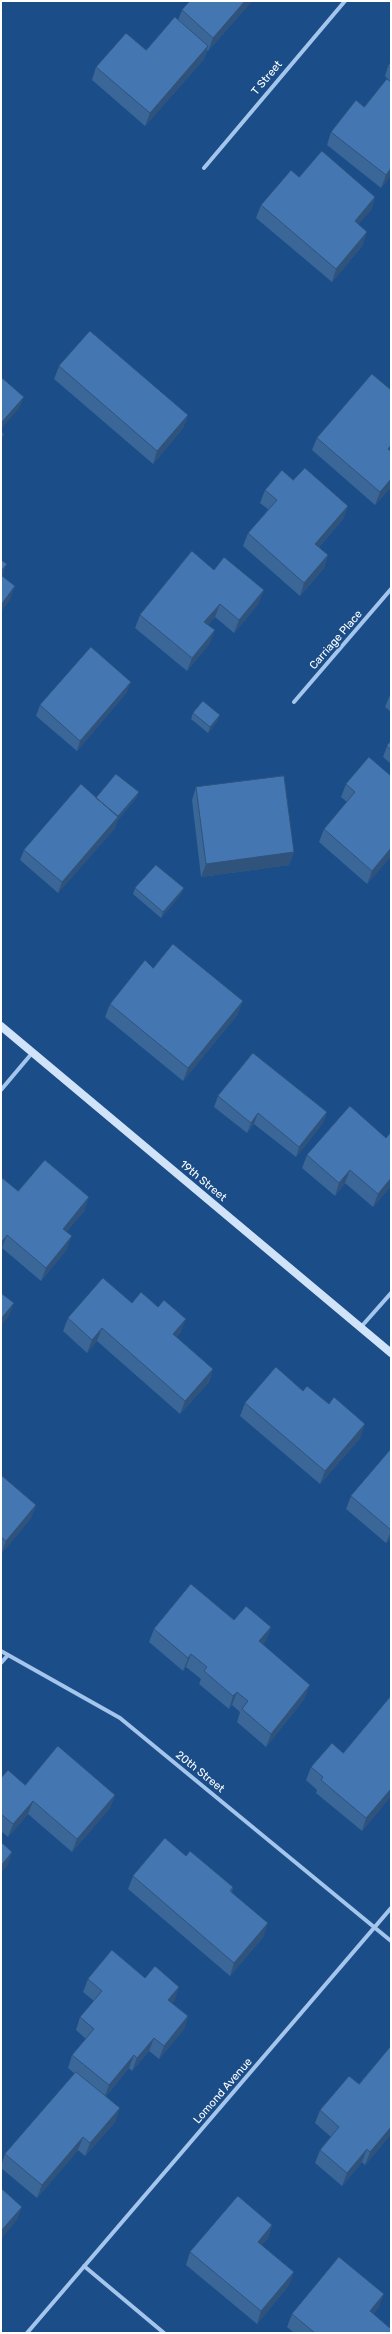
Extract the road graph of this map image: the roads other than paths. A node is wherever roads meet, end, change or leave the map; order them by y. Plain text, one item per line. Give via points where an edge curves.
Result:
1 (345, 1) edge
2 (204, 168) dead end
3 (391, 589) edge
4 (294, 702) dead end
5 (1, 1026) edge
6 (33, 1052) junction
7 (1, 1090) edge
8 (391, 1293) edge
9 (361, 1328) junction
10 (391, 1353) edge
11 (1, 1651) edge
12 (8, 1655) junction
13 (1, 1663) edge
14 (391, 1908) edge
15 (375, 1927) junction
16 (391, 1941) edge
17 (84, 2266) junction
18 (27, 2333) edge
19 (164, 2333) edge

1 - 2 street, T Street
3 - 4 street, Carriage Place
5 - 6 street, 19th Street
6 - 7 street
6 - 9 street, 19th Street
8 - 9 street
9 - 10 street, 19th Street
11 - 12 street, 20th Street
12 - 13 street
12 - 15 street, 20th Street via 120,1718
14 - 15 street, Lomond Avenue
15 - 16 street
15 - 17 street, Lomond Avenue
17 - 18 street, Lomond Avenue
17 - 19 street

